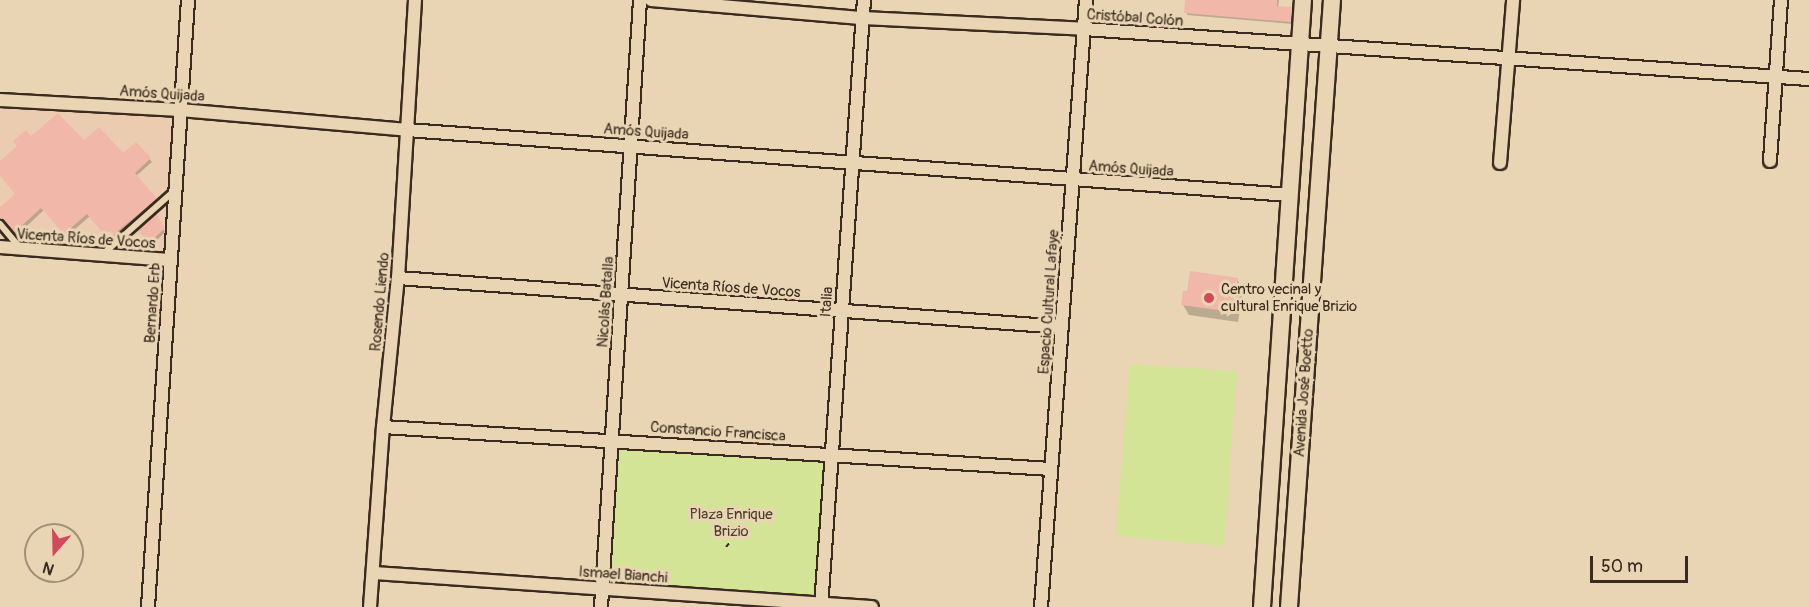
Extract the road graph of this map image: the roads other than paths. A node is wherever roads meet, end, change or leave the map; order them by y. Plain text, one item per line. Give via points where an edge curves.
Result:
1 (188, 0) edge
2 (416, 0) edge
3 (640, 0) edge
4 (651, 0) edge
5 (864, 0) edge
6 (1086, 0) edge
7 (1303, 0) edge
8 (1332, 0) edge
9 (1513, 0) edge
10 (1781, 0) edge
11 (863, 18) junction
12 (1084, 29) junction
13 (1300, 44) junction
14 (1329, 46) junction
15 (1508, 58) junction
16 (1776, 76) junction
17 (1809, 79) edge
18 (0, 100) edge
19 (180, 110) junction
20 (407, 130) junction
21 (631, 146) junction
22 (853, 161) junction
23 (1770, 162) dead end
24 (1500, 163) dead end
25 (1073, 180) junction
26 (176, 189) junction
27 (1290, 195) junction
28 (0, 224) edge
29 (0, 247) edge
30 (20, 249) junction
31 (102, 254) junction
32 (171, 260) junction
33 (398, 278) junction
34 (622, 295) junction
35 (842, 311) junction
36 (1062, 327) junction
37 (383, 427) junction
38 (611, 440) junction
39 (831, 454) junction
40 (1051, 469) junction
41 (373, 573) junction
42 (602, 589) junction
43 (821, 605) edge
44 (148, 607) edge
45 (370, 607) edge
46 (601, 607) edge
47 (872, 607) edge
48 (1041, 607) edge
49 (1262, 607) edge
50 (1289, 607) edge

1 - 19 street, Bernardo Erb
2 - 20 street, Rosendo Liendo
3 - 21 street, Nicolás Batalla
4 - 11 street, Cristóbal Colón
5 - 11 street, Italia
6 - 12 street, Espacio Cultural Lafaye
7 - 13 main road, Avenida José Boetto
8 - 14 main road, Avenida José Boetto
9 - 15 street
10 - 16 street
11 - 12 street, Cristóbal Colón
11 - 22 street, Italia
12 - 13 street, Cristóbal Colón
12 - 25 street, Espacio Cultural Lafaye
13 - 14 street, Cristóbal Colón
13 - 27 main road, Avenida José Boetto
14 - 15 street, Cristóbal Colón
14 - 50 main road, Avenida José Boetto
15 - 16 street, Cristóbal Colón
15 - 24 street
16 - 17 street, Cristóbal Colón
16 - 23 street
18 - 19 street, Amós Quijada
19 - 20 street, Amós Quijada
19 - 26 street, Bernardo Erb
20 - 21 street, Amós Quijada
20 - 33 street, Rosendo Liendo
21 - 22 street, Amós Quijada
21 - 34 street, Nicolás Batalla
22 - 25 street, Amós Quijada
22 - 35 street, Italia
25 - 27 street, Amós Quijada
25 - 36 street, Espacio Cultural Lafaye
26 - 31 lane
26 - 32 street, Bernardo Erb
27 - 49 main road, Avenida José Boetto
28 - 30 lane
29 - 30 street, Vicenta Ríos de Vocos
30 - 31 street, Vicenta Ríos de Vocos
31 - 32 street, Vicenta Ríos de Vocos
32 - 44 street, Bernardo Erb
33 - 34 street, Vicenta Ríos de Vocos
33 - 37 street, Rosendo Liendo
34 - 35 street, Vicenta Ríos de Vocos
34 - 38 street, Nicolás Batalla
35 - 36 street, Vicenta Ríos de Vocos
35 - 39 street, Italia
36 - 40 street, Espacio Cultural Lafaye
37 - 38 street, Constancio Francisca
37 - 41 street, Rosendo Liendo
38 - 39 street, Constancio Francisca
38 - 42 street, Nicolás Batalla
39 - 40 street, Constancio Francisca
39 - 43 street, Italia
40 - 48 street, Espacio Cultural Lafaye
41 - 42 street, Ismael Bianchi
41 - 45 street, Rosendo Liendo
42 - 43 street, Ismael Bianchi
42 - 46 street, Nicolás Batalla
43 - 47 street, Ismael Bianchi

